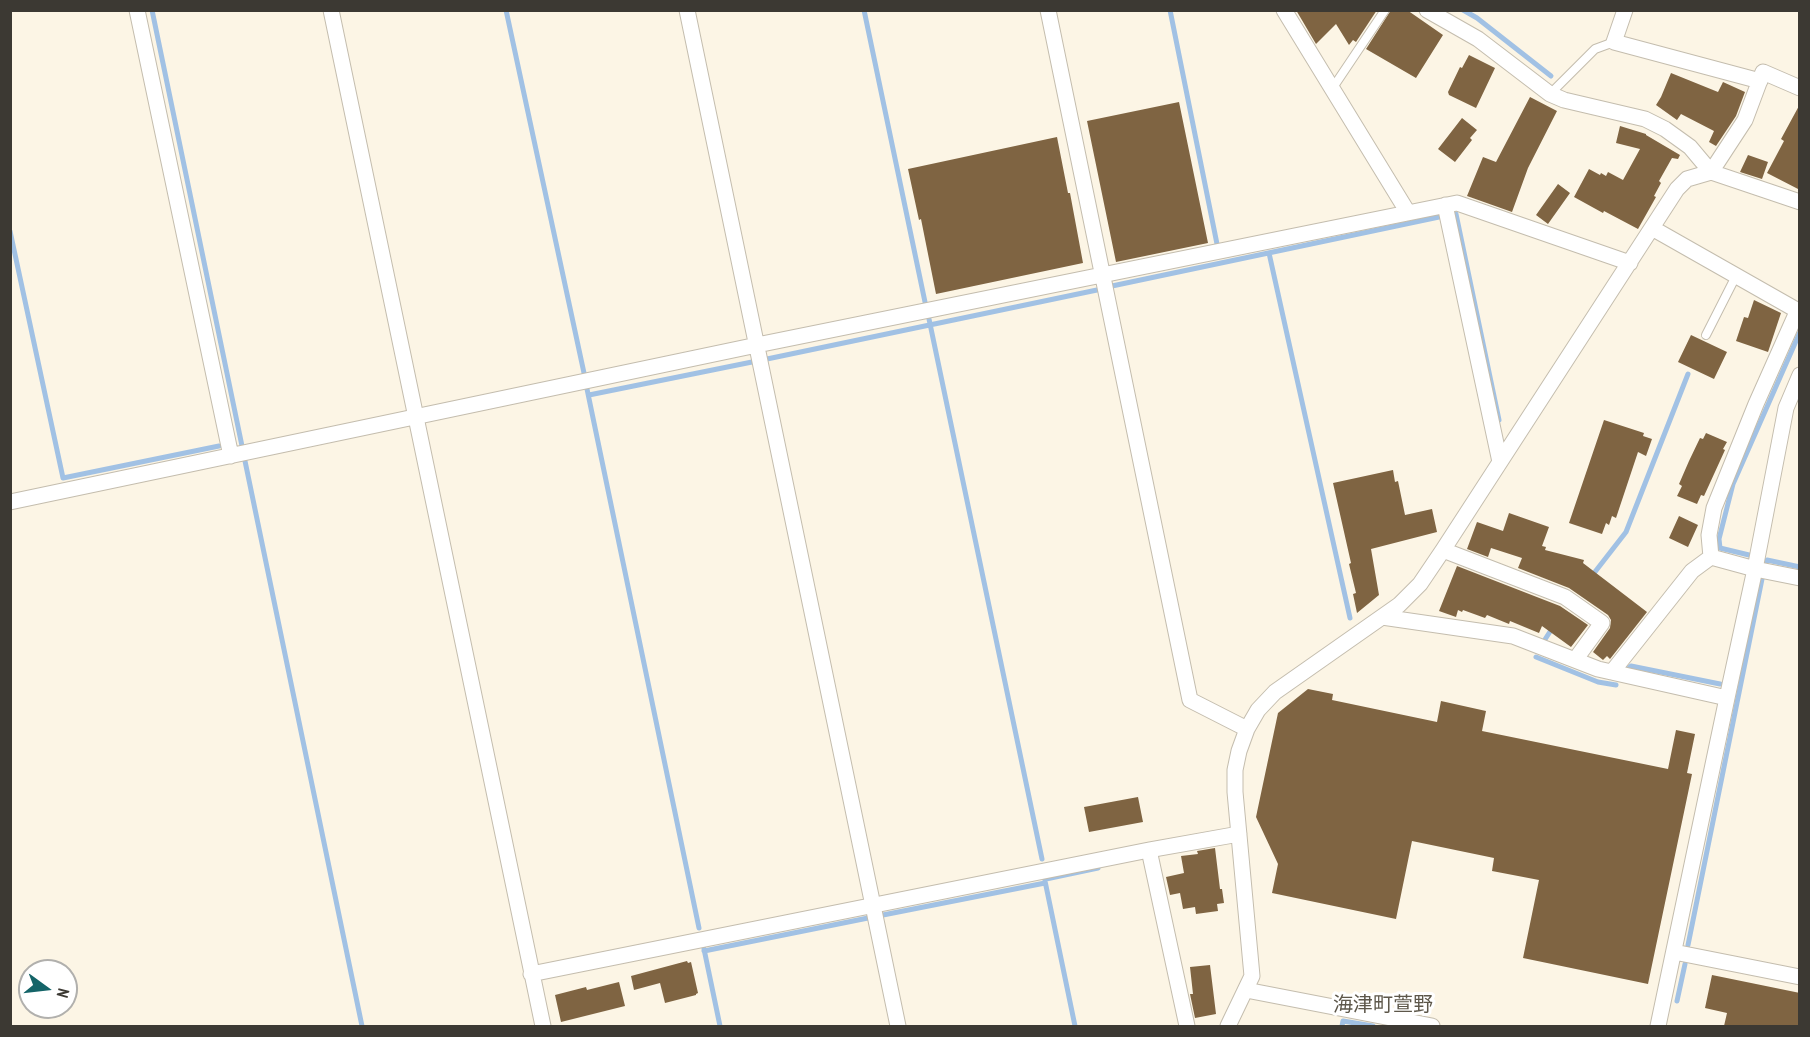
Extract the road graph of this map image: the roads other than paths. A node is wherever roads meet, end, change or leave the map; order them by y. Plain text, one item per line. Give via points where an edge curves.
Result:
1 (137, 10) edge
2 (332, 10) edge
3 (687, 10) edge
4 (1048, 10) edge
5 (1284, 10) edge
6 (1385, 10) edge
7 (1427, 10) edge
8 (1625, 10) edge
9 (1614, 42) junction
10 (1760, 81) junction
11 (1800, 88) edge
12 (1332, 89) junction
13 (1550, 94) junction
14 (1711, 172) junction
15 (1800, 202) edge
16 (1445, 205) junction
17 (1407, 212) junction
18 (1652, 228) junction
19 (1630, 263) junction
20 (1103, 275) junction
21 (1736, 276) junction
22 (1798, 312) edge
23 (1706, 335) dead end
24 (757, 345) junction
25 (1800, 375) edge
26 (415, 418) junction
27 (231, 456) junction
28 (1500, 462) junction
29 (10, 502) edge
30 (1443, 550) junction
31 (1711, 557) junction
32 (1755, 569) junction
33 (1800, 578) edge
34 (1382, 617) junction
35 (1575, 660) junction
36 (1612, 672) junction
37 (1727, 698) junction
38 (1247, 729) junction
39 (1239, 834) junction
40 (1149, 850) junction
41 (873, 904) junction
42 (1674, 952) junction
43 (531, 974) junction
44 (1800, 977) edge
45 (1246, 990) junction
46 (543, 1026) edge
47 (898, 1026) edge
48 (1186, 1026) edge
49 (1228, 1026) edge
50 (1432, 1026) edge
51 (1658, 1026) edge

1 - 27 street
2 - 26 street
3 - 24 street
4 - 20 street
5 - 12 street
6 - 12 lane
7 - 13 street via 1478,39
8 - 9 street
9 - 10 street
9 - 13 lane via 1595,49
10 - 11 street via 1763,72
10 - 14 street via 1745,120
12 - 17 street
13 - 14 street via 1645,119 1690,147
14 - 15 street
14 - 18 street via 1687,179
16 - 17 street
16 - 19 street via 1457,202
16 - 28 street
17 - 20 street
18 - 19 street
18 - 21 street
19 - 28 street
20 - 24 street
20 - 38 street via 1190,700
21 - 22 street
21 - 23 lane
22 - 31 street via 1714,508 1708,535
24 - 26 street
24 - 41 street
25 - 32 street via 1786,408
26 - 27 street
26 - 43 street
27 - 29 street
28 - 30 street
30 - 34 street via 1420,584
30 - 35 street via 1565,597 1602,623
31 - 32 street
31 - 36 street via 1692,571
32 - 33 street
32 - 37 street
34 - 35 street via 1513,636
34 - 38 street via 1275,692
35 - 36 street
36 - 37 street
37 - 42 street
38 - 39 street via 1235,770
39 - 40 street
39 - 45 street via 1252,976
40 - 41 street
40 - 48 street
41 - 43 street
41 - 47 street
42 - 44 street
42 - 51 street
43 - 46 street
45 - 49 street
45 - 50 street

